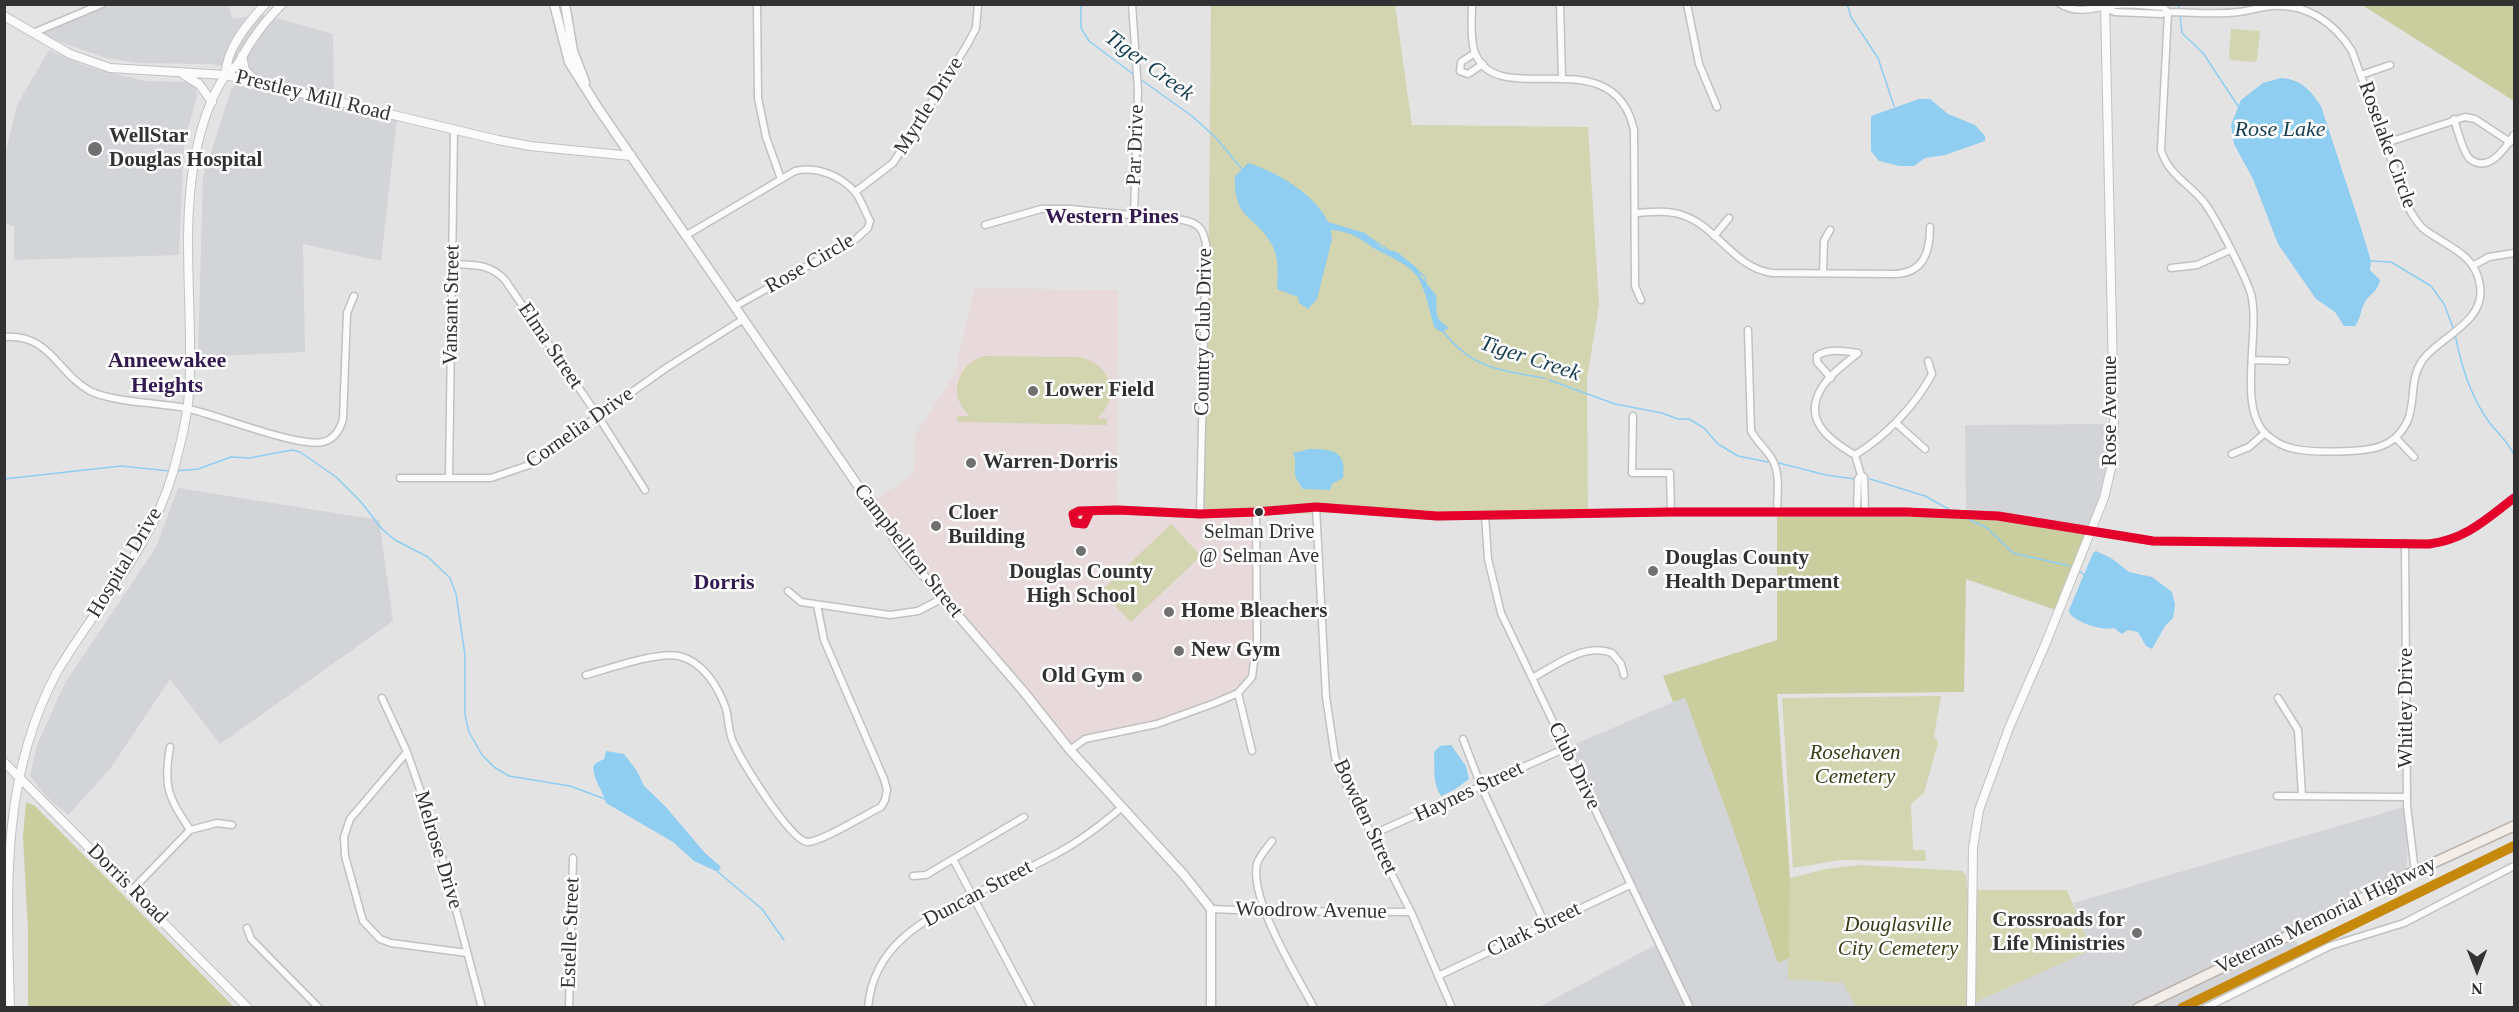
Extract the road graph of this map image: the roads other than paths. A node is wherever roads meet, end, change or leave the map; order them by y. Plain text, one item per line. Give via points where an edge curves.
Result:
1 (102, 4) edge
2 (265, 4) edge
3 (282, 4) edge
4 (554, 4) edge
5 (565, 4) edge
6 (757, 4) edge
7 (978, 4) edge
8 (1132, 4) edge
9 (1472, 4) edge
10 (1560, 4) edge
11 (1687, 4) edge
12 (2060, 4) edge
13 (2102, 5) edge
14 (2270, 5) edge
15 (2154, 6) junction
16 (2168, 12) junction
17 (2153, 14) junction
18 (4, 16) edge
19 (33, 33) junction
20 (1475, 52) junction
21 (242, 55) junction
22 (1483, 64) junction
23 (2390, 65) dead end
24 (180, 72) junction
25 (226, 75) junction
26 (2361, 75) junction
27 (1562, 78) junction
28 (260, 83) junction
29 (586, 85) junction
30 (212, 102) junction
31 (1717, 107) dead end
32 (2454, 119) junction
33 (454, 131) junction
34 (2514, 135) edge
35 (2510, 142) junction
36 (2386, 143) junction
37 (631, 156) junction
38 (781, 179) junction
39 (855, 192) junction
40 (1635, 213) junction
41 (1134, 214) junction
42 (1729, 218) dead end
43 (985, 225) dead end
44 (1930, 227) dead end
45 (1830, 230) dead end
46 (685, 236) junction
47 (1714, 236) junction
48 (2230, 250) junction
49 (2514, 253) edge
50 (454, 264) junction
51 (2474, 265) junction
52 (2171, 268) dead end
53 (1823, 273) junction
54 (354, 296) dead end
55 (1641, 300) dead end
56 (734, 308) junction
57 (742, 320) junction
58 (1748, 330) dead end
59 (4, 337) edge
60 (2253, 360) junction
61 (1928, 361) dead end
62 (2286, 361) dead end
63 (1831, 378) junction
64 (187, 408) junction
65 (598, 416) junction
66 (1633, 416) dead end
67 (1896, 423) junction
68 (2265, 433) junction
69 (2396, 438) junction
70 (1925, 449) dead end
71 (2232, 454) dead end
72 (1855, 455) junction
73 (2414, 457) dead end
74 (1861, 475) junction
75 (400, 478) dead end
76 (449, 478) junction
77 (645, 490) dead end
78 (2514, 498) edge
79 (1316, 507) junction
80 (1090, 511) dead end
81 (1256, 512) junction
82 (1671, 512) junction
83 (1777, 512) junction
84 (1857, 512) junction
85 (1865, 512) junction
86 (1200, 514) junction
87 (1485, 515) junction
88 (2092, 530) junction
89 (2405, 543) junction
90 (788, 591) dead end
91 (943, 598) junction
92 (817, 605) junction
93 (586, 675) dead end
94 (1624, 675) dead end
95 (1532, 678) junction
96 (1238, 693) junction
97 (382, 698) dead end
98 (2278, 698) dead end
99 (1463, 740) dead end
100 (170, 747) dead end
101 (1566, 748) junction
102 (1070, 750) junction
103 (1252, 751) dead end
104 (407, 752) junction
105 (4, 762) edge
106 (16, 773) junction
107 (1481, 786) junction
108 (2277, 796) dead end
109 (2302, 796) junction
110 (2407, 797) junction
111 (1121, 808) junction
112 (1024, 817) dead end
113 (232, 825) dead end
114 (2514, 826) edge
115 (6, 830) edge
116 (190, 830) junction
117 (1371, 835) junction
118 (1272, 841) dead end
119 (573, 858) dead end
120 (953, 859) junction
121 (2514, 866) edge
122 (2415, 872) junction
123 (913, 876) dead end
124 (1630, 885) junction
125 (133, 889) junction
126 (973, 895) junction
127 (1211, 909) junction
128 (1264, 912) junction
129 (1411, 912) junction
130 (1545, 924) junction
131 (247, 928) dead end
132 (467, 953) junction
133 (1438, 976) junction
134 (10, 1008) edge
135 (248, 1008) edge
136 (319, 1008) edge
137 (482, 1008) edge
138 (569, 1008) edge
139 (868, 1008) edge
140 (1032, 1008) edge
141 (1211, 1008) edge
142 (1314, 1008) edge
143 (1452, 1008) edge
144 (1689, 1008) edge
145 (1971, 1008) edge
146 (2138, 1008) edge
147 (2205, 1008) edge

1 - 19 street
2 - 25 street, Hospital Drive via 225,62
3 - 21 street, Hospital Drive
4 - 29 main road, Campbellton Street via 569,62
5 - 29 main road, Campbellton Street via 573,51
6 - 38 street via 758,98
7 - 39 street, Myrtle Drive via 976,28 967,45 893,163
8 - 41 street, Par Drive via 1138,90
9 - 20 street
10 - 27 street
11 - 31 street via 1699,64
12 - 13 street via 2079,10
13 - 15 street, Roselake Circle
13 - 17 street, Roselake Circle via 2115,12
13 - 88 street, Rose Avenue via 2114,442 2110,480
14 - 16 street, Roselake Circle via 2229,13
14 - 26 street, Roselake Circle via 2306,10 2332,25 2352,51
15 - 16 street, Roselake Circle
15 - 17 street
16 - 17 street, Roselake Circle
16 - 48 street via 2161,150 2167,167 2211,212
18 - 19 street, Prestley Mill Road
19 - 24 street, Prestley Mill Road via 70,54 110,68
20 - 22 street
20 - 22 street via 1461,63 1460,71 1468,74
21 - 25 street, Hospital Drive
21 - 28 street via 245,70
22 - 27 street via 1506,77
23 - 26 street
24 - 25 street, Prestley Mill Road
24 - 30 street via 199,84
25 - 28 street, Prestley Mill Road
25 - 30 street, Hospital Drive
26 - 36 street, Roselake Circle
27 - 40 street via 1600,84 1616,94 1626,109 1634,130
28 - 33 street, Prestley Mill Road
29 - 37 main road, Campbellton Street
30 - 64 street, Hospital Drive via 194,161 189,212
32 - 35 street via 2472,117
32 - 35 street via 2472,160 2497,158
32 - 36 street
33 - 37 street, Prestley Mill Road via 530,146
33 - 50 street, Vansant Street
34 - 35 street
36 - 51 street, Roselake Circle via 2409,209 2419,225
37 - 46 main road, Campbellton Street
38 - 39 street, Rose Circle via 795,171 818,169
38 - 46 street, Rose Circle
39 - 56 street, Rose Circle via 870,221 868,228 856,239
40 - 47 street via 1679,213
40 - 55 street via 1635,286
41 - 43 street, Country Club Drive via 1041,209
41 - 86 street, Country Club Drive via 1190,221 1204,232
42 - 47 street
44 - 53 street via 1926,258 1910,272
45 - 53 street via 1824,241
46 - 56 main road, Campbellton Street
47 - 53 street via 1759,271
48 - 52 street via 2197,265
48 - 60 street via 2252,298
49 - 51 street via 2496,255
50 - 65 street, Elma Street via 496,270
50 - 76 street, Vansant Street
51 - 69 street via 2481,286 2475,308 2457,332 2421,362 2411,411
54 - 64 street via 347,312 344,419 328,440 297,440
56 - 57 main road, Campbellton Street
57 - 65 street, Cornelia Drive
57 - 91 main road, Campbellton Street via 905,554
58 - 83 street via 1751,431 1777,470
59 - 64 street via 36,342 82,385 99,394
60 - 62 street
60 - 68 street via 2254,410
61 - 67 street via 1932,374
63 - 63 street via 1841,369 1858,353 1842,350 1817,356 1817,362
63 - 72 street via 1821,389 1816,417 1826,435
64 - 106 street, Hospital Drive via 175,467 164,497 141,545 78,638 38,707
65 - 76 street, Cornelia Drive via 529,465 511,473 490,478
65 - 77 street, Elma Street
66 - 82 street via 1632,473 1670,472
67 - 70 street
67 - 72 street
68 - 69 street via 2291,448 2304,450 2366,450
68 - 71 street via 2249,447
69 - 73 street
72 - 74 street
74 - 84 street
74 - 85 street
75 - 76 street, Cornelia Drive
78 - 89 street via 2450,541
79 - 81 street
79 - 87 street via 1411,515
79 - 117 street, Bowden Street via 1330,732 1335,757
80 - 86 street
81 - 86 street
81 - 96 street via 1256,662 1252,677
82 - 83 street
82 - 87 street
83 - 84 street
84 - 85 street
85 - 88 street via 1998,516
87 - 95 street, Club Drive via 1488,559 1501,613
88 - 89 street via 2153,540
88 - 145 street, Rose Avenue via 1979,810 1973,848
89 - 110 street, Whitley Drive
90 - 92 street via 801,602
91 - 92 street via 918,611 890,615
91 - 102 main road, Campbellton Street
92 - 93 street via 824,640 887,790 881,807 817,840 801,840 792,833 766,797 733,742 720,695 696,663 664,655
94 - 95 street via 1612,653 1592,650 1574,655
95 - 101 street, Club Drive
96 - 102 street via 1157,724 1085,739
96 - 103 street
97 - 104 street, Melrose Drive
98 - 109 street via 2298,730
99 - 107 street
100 - 116 street via 166,781 171,801
101 - 107 street, Haynes Street
101 - 124 street, Club Drive
102 - 111 main road, Campbellton Street
104 - 132 street, Melrose Drive via 438,842
104 - 132 street via 350,819 344,837 363,921 380,939 391,943
105 - 106 street, Dorris Road
106 - 115 street, Hospital Drive
106 - 125 street, Dorris Road
107 - 117 street, Haynes Street
107 - 130 street
108 - 109 street
109 - 110 street
110 - 122 street, Whitley Drive
111 - 126 street, Duncan Street via 1092,833
111 - 127 main road, Campbellton Street
112 - 120 street
113 - 116 street via 217,823
114 - 122 main road, Veterans Memorial Highway
115 - 134 street, Hospital Drive
116 - 125 street
117 - 129 street, Bowden Street
118 - 128 street via 1257,864
119 - 138 street, Estelle Street
120 - 123 street via 926,875
120 - 126 street
121 - 147 street via 2412,919 2330,946
122 - 146 main road, Veterans Memorial Highway
124 - 130 street, Clark Street
124 - 144 street, Club Drive
125 - 135 street, Dorris Road
126 - 139 street, Duncan Street via 902,936 879,968 869,991
126 - 140 street
127 - 128 street, Woodrow Avenue
127 - 141 main road
128 - 129 street, Woodrow Avenue
128 - 142 street
129 - 133 street, Bowden Street
130 - 133 street, Clark Street
131 - 136 street via 251,939
132 - 137 street, Melrose Drive
133 - 143 street, Bowden Street

